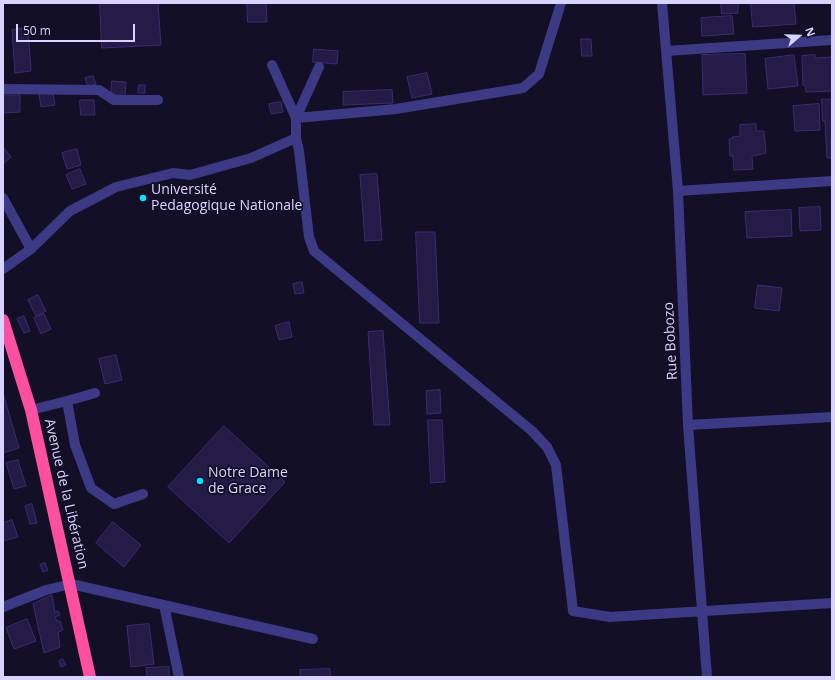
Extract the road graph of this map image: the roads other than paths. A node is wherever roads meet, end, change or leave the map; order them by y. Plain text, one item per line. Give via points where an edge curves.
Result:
1 (561, 3) edge
2 (662, 3) edge
3 (832, 40) edge
4 (666, 51) junction
5 (272, 65) dead end
6 (319, 67) dead end
7 (3, 89) edge
8 (158, 100) dead end
9 (296, 118) junction
10 (296, 138) junction
11 (832, 181) edge
12 (678, 191) junction
13 (3, 198) edge
14 (31, 249) junction
15 (3, 269) edge
16 (3, 320) edge
17 (95, 393) dead end
18 (67, 401) junction
19 (31, 410) junction
20 (832, 417) edge
21 (688, 425) junction
22 (143, 494) dead end
23 (71, 584) junction
24 (832, 603) edge
25 (164, 605) junction
26 (3, 608) edge
27 (703, 611) junction
28 (313, 639) dead end
29 (90, 677) edge
30 (179, 677) edge
31 (706, 677) edge

1 - 9 street via 539,74 523,88 396,109
2 - 4 street, Rue Bobozo
3 - 4 street
4 - 12 street, Rue Bobozo
5 - 9 street
6 - 9 street
7 - 8 street via 99,90 114,100
9 - 10 street
10 - 14 street via 251,158 190,175 173,173 116,187 70,211
10 - 27 street via 309,237 314,251 547,446 556,465 573,610 610,617
11 - 12 street
12 - 21 street, Rue Bobozo
13 - 14 street
14 - 15 street
16 - 19 highway, Avenue de la Libération
17 - 18 street
18 - 19 street
18 - 22 street via 75,445 91,488 114,504
19 - 23 highway, Avenue de la Libération
20 - 21 street
21 - 27 street, Rue Bobozo
23 - 25 street
23 - 26 street via 46,590
23 - 29 highway, Avenue de la Libération
24 - 27 street
25 - 28 street
25 - 30 street
27 - 31 street, Rue Bobozo

